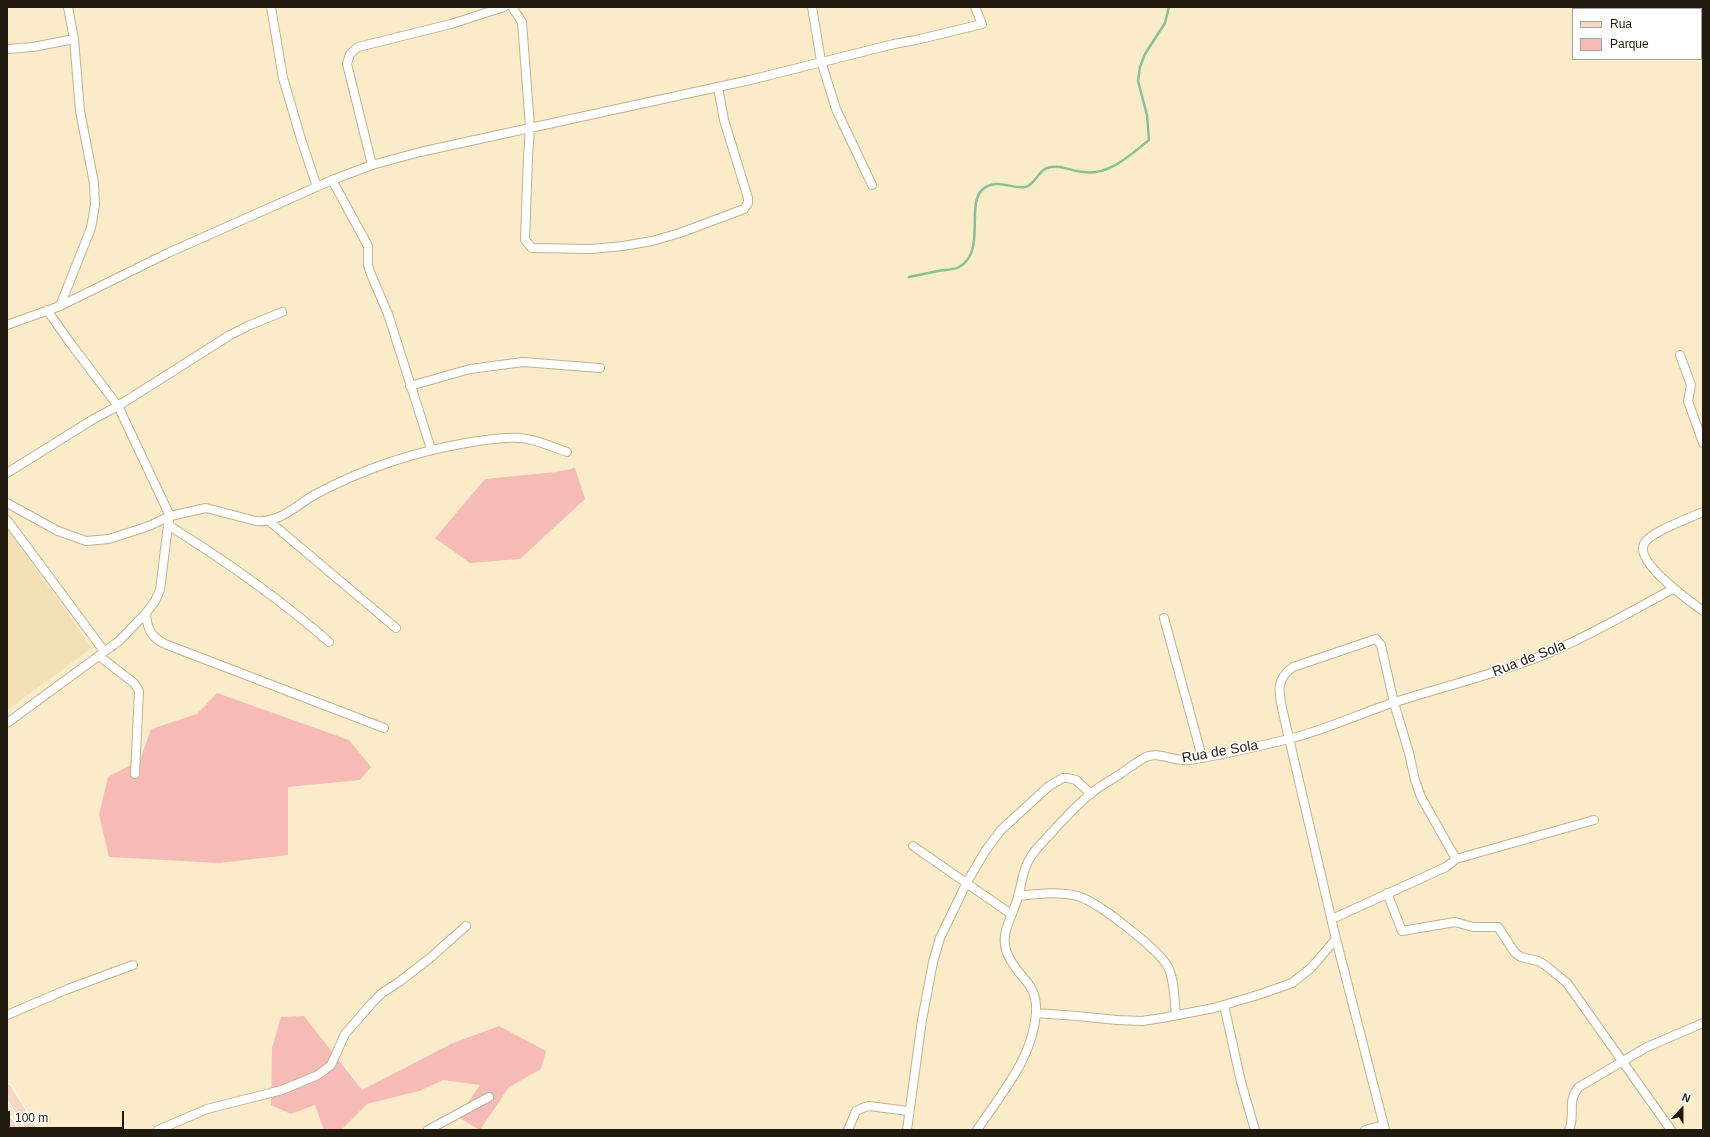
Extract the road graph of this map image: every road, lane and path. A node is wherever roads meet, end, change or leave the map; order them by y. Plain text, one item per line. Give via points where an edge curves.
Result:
1 (68, 7) edge
2 (271, 7) edge
3 (504, 7) edge
4 (512, 7) edge
5 (812, 7) edge
6 (975, 7) edge
7 (74, 39) junction
8 (7, 49) edge
9 (821, 62) junction
10 (718, 87) junction
11 (530, 127) junction
12 (372, 165) junction
13 (332, 180) junction
14 (872, 185) dead end
15 (317, 187) junction
16 (60, 306) junction
17 (47, 310) junction
18 (282, 312) dead end
19 (7, 325) edge
20 (1680, 355) dead end
21 (600, 368) dead end
22 (410, 386) junction
23 (118, 406) junction
24 (1703, 443) edge
25 (431, 449) junction
26 (567, 452) dead end
27 (7, 473) edge
28 (7, 503) edge
29 (1703, 512) edge
30 (170, 516) junction
31 (7, 520) edge
32 (269, 521) junction
33 (168, 525) junction
34 (1673, 589) junction
35 (1703, 611) edge
36 (146, 614) junction
37 (1164, 618) dead end
38 (396, 628) dead end
39 (329, 642) dead end
40 (102, 654) junction
41 (1394, 703) junction
42 (7, 724) edge
43 (384, 728) dead end
44 (1290, 739) junction
45 (1202, 757) junction
46 (135, 774) dead end
47 (1091, 794) junction
48 (1594, 820) dead end
49 (913, 846) dead end
50 (1456, 859) junction
51 (967, 882) junction
52 (1387, 893) junction
53 (1018, 896) junction
54 (1011, 914) junction
55 (1332, 918) junction
56 (466, 926) dead end
57 (1336, 939) junction
58 (133, 965) dead end
59 (1224, 1005) junction
60 (1036, 1014) junction
61 (7, 1015) edge
62 (1176, 1015) junction
63 (1703, 1023) edge
64 (1622, 1062) junction
65 (7, 1089) edge
66 (490, 1097) dead end
67 (908, 1111) junction
68 (7, 1121) edge
69 (1385, 1127) edge
70 (13, 1130) edge
71 (32, 1130) edge
72 (158, 1130) edge
73 (428, 1130) edge
74 (848, 1130) edge
75 (907, 1130) edge
76 (977, 1130) edge
77 (1254, 1130) edge
78 (1365, 1130) edge
79 (1569, 1130) edge
80 (1671, 1130) edge

1 - 7 street
2 - 15 street via 283,78
3 - 12 street via 451,24 358,47 350,54 347,64
4 - 11 street via 522,22
5 - 9 street
6 - 9 street via 982,24
7 - 8 street
7 - 16 street via 80,111 96,205 91,228
9 - 10 street
9 - 14 street via 843,127
10 - 11 street
10 - 11 street via 724,120 748,198 747,206 742,211 652,241 592,249 536,249 529,246 525,240
11 - 12 street
12 - 13 street
13 - 15 street
13 - 22 street via 366,242 370,272 388,314
15 - 16 street via 181,247
16 - 17 street
17 - 19 street
17 - 23 street
18 - 23 street via 230,335
20 - 24 street via 1691,385 1688,401
21 - 22 street via 523,362 470,369
22 - 25 street
23 - 27 street
23 - 30 street
25 - 26 street via 506,437 522,438
25 - 32 street via 379,466 336,484 281,517
28 - 30 street via 58,531 86,541 127,534
29 - 34 street via 1664,529 1648,538 1643,545 1642,551 1648,562
30 - 32 street via 209,508 249,520
30 - 33 street
31 - 40 street
32 - 38 street
33 - 36 street via 160,590
33 - 39 street via 271,594
34 - 35 street
34 - 41 street, Rua de Sola via 1545,655
36 - 40 street
36 - 43 street via 146,623 151,634 165,644
37 - 45 street
40 - 42 street
40 - 46 street via 134,683 139,691
41 - 44 street, Rua de Sola
41 - 44 street via 1381,645 1376,639 1307,662 1286,672 1279,689
41 - 50 street via 1421,797
44 - 45 street, Rua de Sola
44 - 55 street
45 - 47 street, Rua de Sola via 1178,760 1157,754 1146,757
47 - 51 street via 1076,780 1068,778 1049,786 1001,830
47 - 53 street, Rua de Sola via 1064,819 1029,859 1021,878
48 - 50 street
49 - 51 street
50 - 52 street via 1446,867
51 - 54 street
51 - 67 street via 940,938 933,962
52 - 55 street
52 - 64 street via 1402,931 1455,922 1473,927 1498,927 1515,953 1545,965 1567,984
53 - 54 street, Rua de Sola
53 - 62 street via 1067,894 1083,898 1098,906 1165,962 1172,976
54 - 60 street, Rua de Sola via 1005,933 1006,951 1032,989 1036,999
55 - 57 street
56 - 72 street via 372,1003 345,1034 331,1065 318,1075 282,1090 207,1109
57 - 59 street via 1311,968 1292,983
57 - 69 street
58 - 61 street
59 - 62 street
59 - 77 street
60 - 62 street via 1142,1021
60 - 76 street, Rua de Sola via 1032,1038 1021,1064
63 - 64 street via 1648,1047
64 - 79 street via 1574,1093 1572,1125
64 - 80 street
65 - 71 main road
66 - 73 street
67 - 74 street via 865,1106 856,1111
67 - 75 street
68 - 70 main road
69 - 78 street

